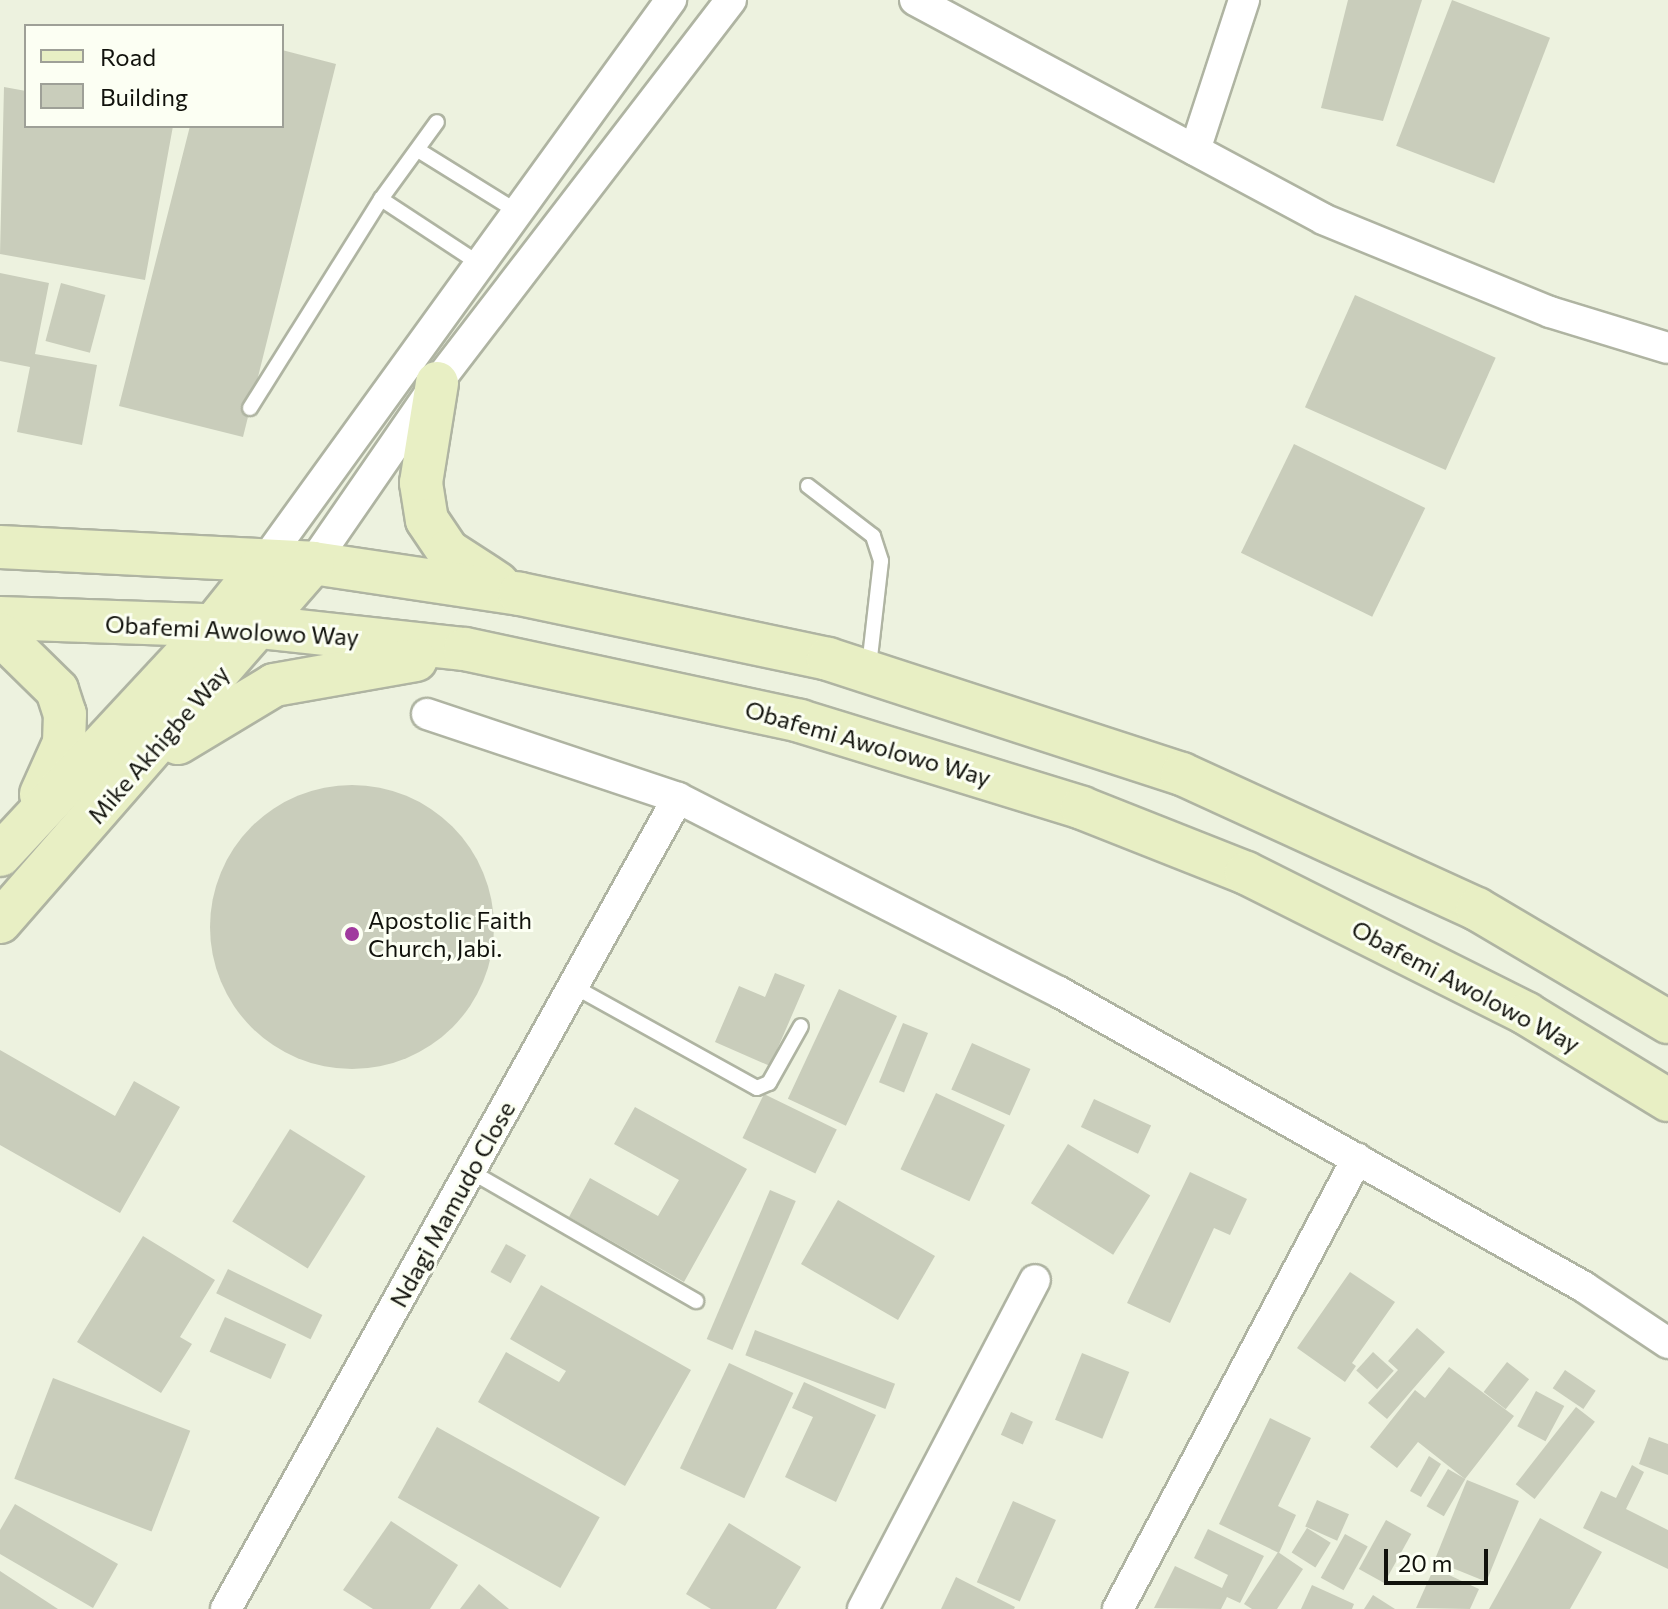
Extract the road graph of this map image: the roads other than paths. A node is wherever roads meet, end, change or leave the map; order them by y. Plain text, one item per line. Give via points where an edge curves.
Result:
1 (671, 0) edge
2 (731, 0) edge
3 (915, 0) edge
4 (1244, 0) edge
5 (437, 122) dead end
6 (418, 150) junction
7 (1195, 150) junction
8 (381, 199) junction
9 (518, 212) junction
10 (480, 264) junction
11 (1668, 348) edge
12 (437, 383) junction
13 (250, 408) dead end
14 (808, 486) dead end
15 (0, 547) edge
16 (265, 561) junction
17 (313, 563) junction
18 (520, 594) junction
19 (0, 618) edge
20 (213, 626) junction
21 (261, 627) junction
22 (0, 634) edge
23 (488, 654) junction
24 (868, 671) junction
25 (427, 714) dead end
26 (119, 787) junction
27 (678, 798) junction
28 (9, 845) edge
29 (0, 922) edge
30 (573, 986) junction
31 (1668, 1022) edge
32 (801, 1026) dead end
33 (1668, 1100) edge
34 (1357, 1159) junction
35 (470, 1171) junction
36 (1035, 1280) dead end
37 (696, 1301) dead end
38 (1668, 1343) edge
39 (226, 1609) edge
40 (863, 1609) edge
41 (1118, 1609) edge

1 - 9 street
2 - 12 street
3 - 7 street
4 - 7 street
5 - 6 lane
6 - 8 lane
6 - 9 lane
7 - 11 street via 1323,219 1550,312
8 - 10 lane
8 - 13 lane
9 - 10 street
10 - 16 street
12 - 17 street
12 - 18 main road via 421,483 427,520 448,551 476,574
14 - 24 lane via 873,536 881,561
15 - 16 main road
16 - 17 main road
16 - 20 main road, Mike Akhigbe Way
17 - 18 main road
17 - 21 main road, Mike Akhigbe Way
18 - 24 main road
19 - 20 main road, Obafemi Awolowo Way
20 - 21 main road, Obafemi Awolowo Way
20 - 28 main road, Mike Akhigbe Way
21 - 23 main road, Obafemi Awolowo Way
21 - 26 main road, Mike Akhigbe Way
22 - 28 main road via 57,690 65,714 56,767
23 - 26 main road via 394,661 274,685 209,720
23 - 33 main road, Obafemi Awolowo Way via 800,721 1082,808 1246,873 1394,944 1527,1014
24 - 31 main road via 1182,774 1338,842 1477,909
25 - 27 street
26 - 29 main road, Mike Akhigbe Way
27 - 30 street, Ndagi Mamudo Close
27 - 34 street via 1059,992
30 - 32 lane via 757,1088 769,1083
30 - 35 street, Ndagi Mamudo Close
34 - 38 street via 1584,1287
34 - 41 street
35 - 37 lane
35 - 39 street, Ndagi Mamudo Close
36 - 40 street

